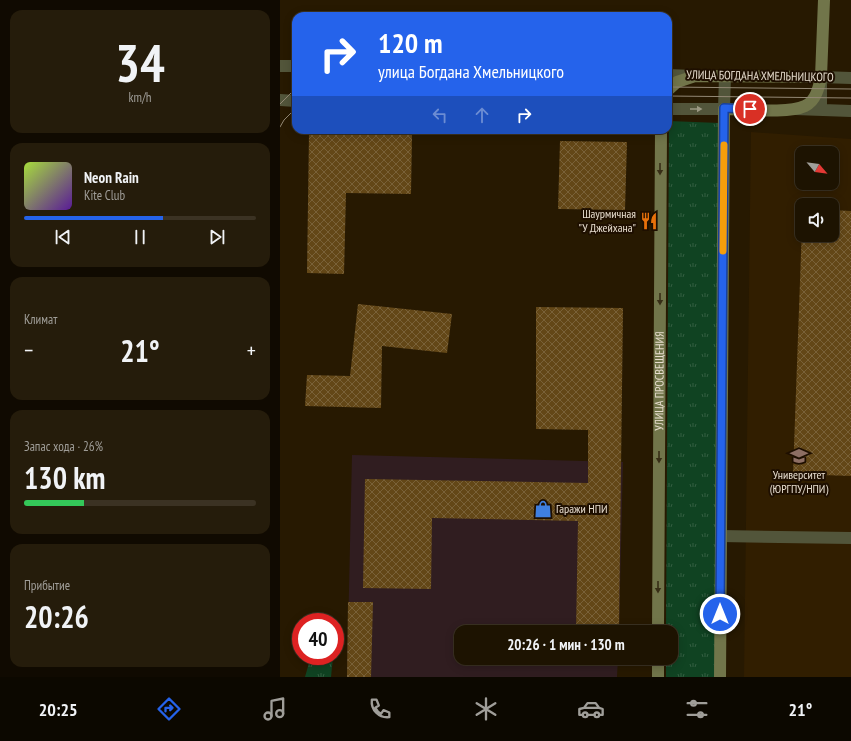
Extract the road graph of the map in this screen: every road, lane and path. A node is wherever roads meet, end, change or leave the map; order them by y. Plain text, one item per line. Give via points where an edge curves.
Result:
1 (824, 0) edge
2 (280, 66) edge
3 (292, 66) edge
4 (672, 75) edge
5 (695, 76) junction
6 (725, 76) junction
7 (821, 77) junction
8 (851, 78) edge
9 (672, 86) edge
10 (280, 100) edge
11 (292, 101) edge
12 (724, 108) junction
13 (672, 109) edge
14 (789, 109) junction
15 (821, 110) junction
16 (851, 111) edge
17 (660, 134) edge
18 (721, 536) junction
19 (851, 538) edge
20 (658, 625) edge
21 (658, 665) edge
22 (658, 677) edge
23 (720, 677) edge

1 - 7 street
2 - 3 street
4 - 5 street, УЛИЦА БОГДАНА ХМЕЛЬНИЦКОГО
5 - 6 street, УЛИЦА БОГДАНА ХМЕЛЬНИЦКОГО
5 - 9 street
6 - 7 street, УЛИЦА БОГДАНА ХМЕЛЬНИЦКОГО
6 - 12 street
7 - 8 street, УЛИЦА БОГДАНА ХМЕЛЬНИЦКОГО
7 - 14 street via 819,88 811,102
7 - 15 street
10 - 11 street
13 -> 12 street
12 - 14 street
12 - 18 street
14 - 15 street
15 - 16 street
17 -> 20 street, УЛИЦА ПРОСВЕЩЕНИЯ
18 - 19 street
18 - 23 street
21 - 22 street

